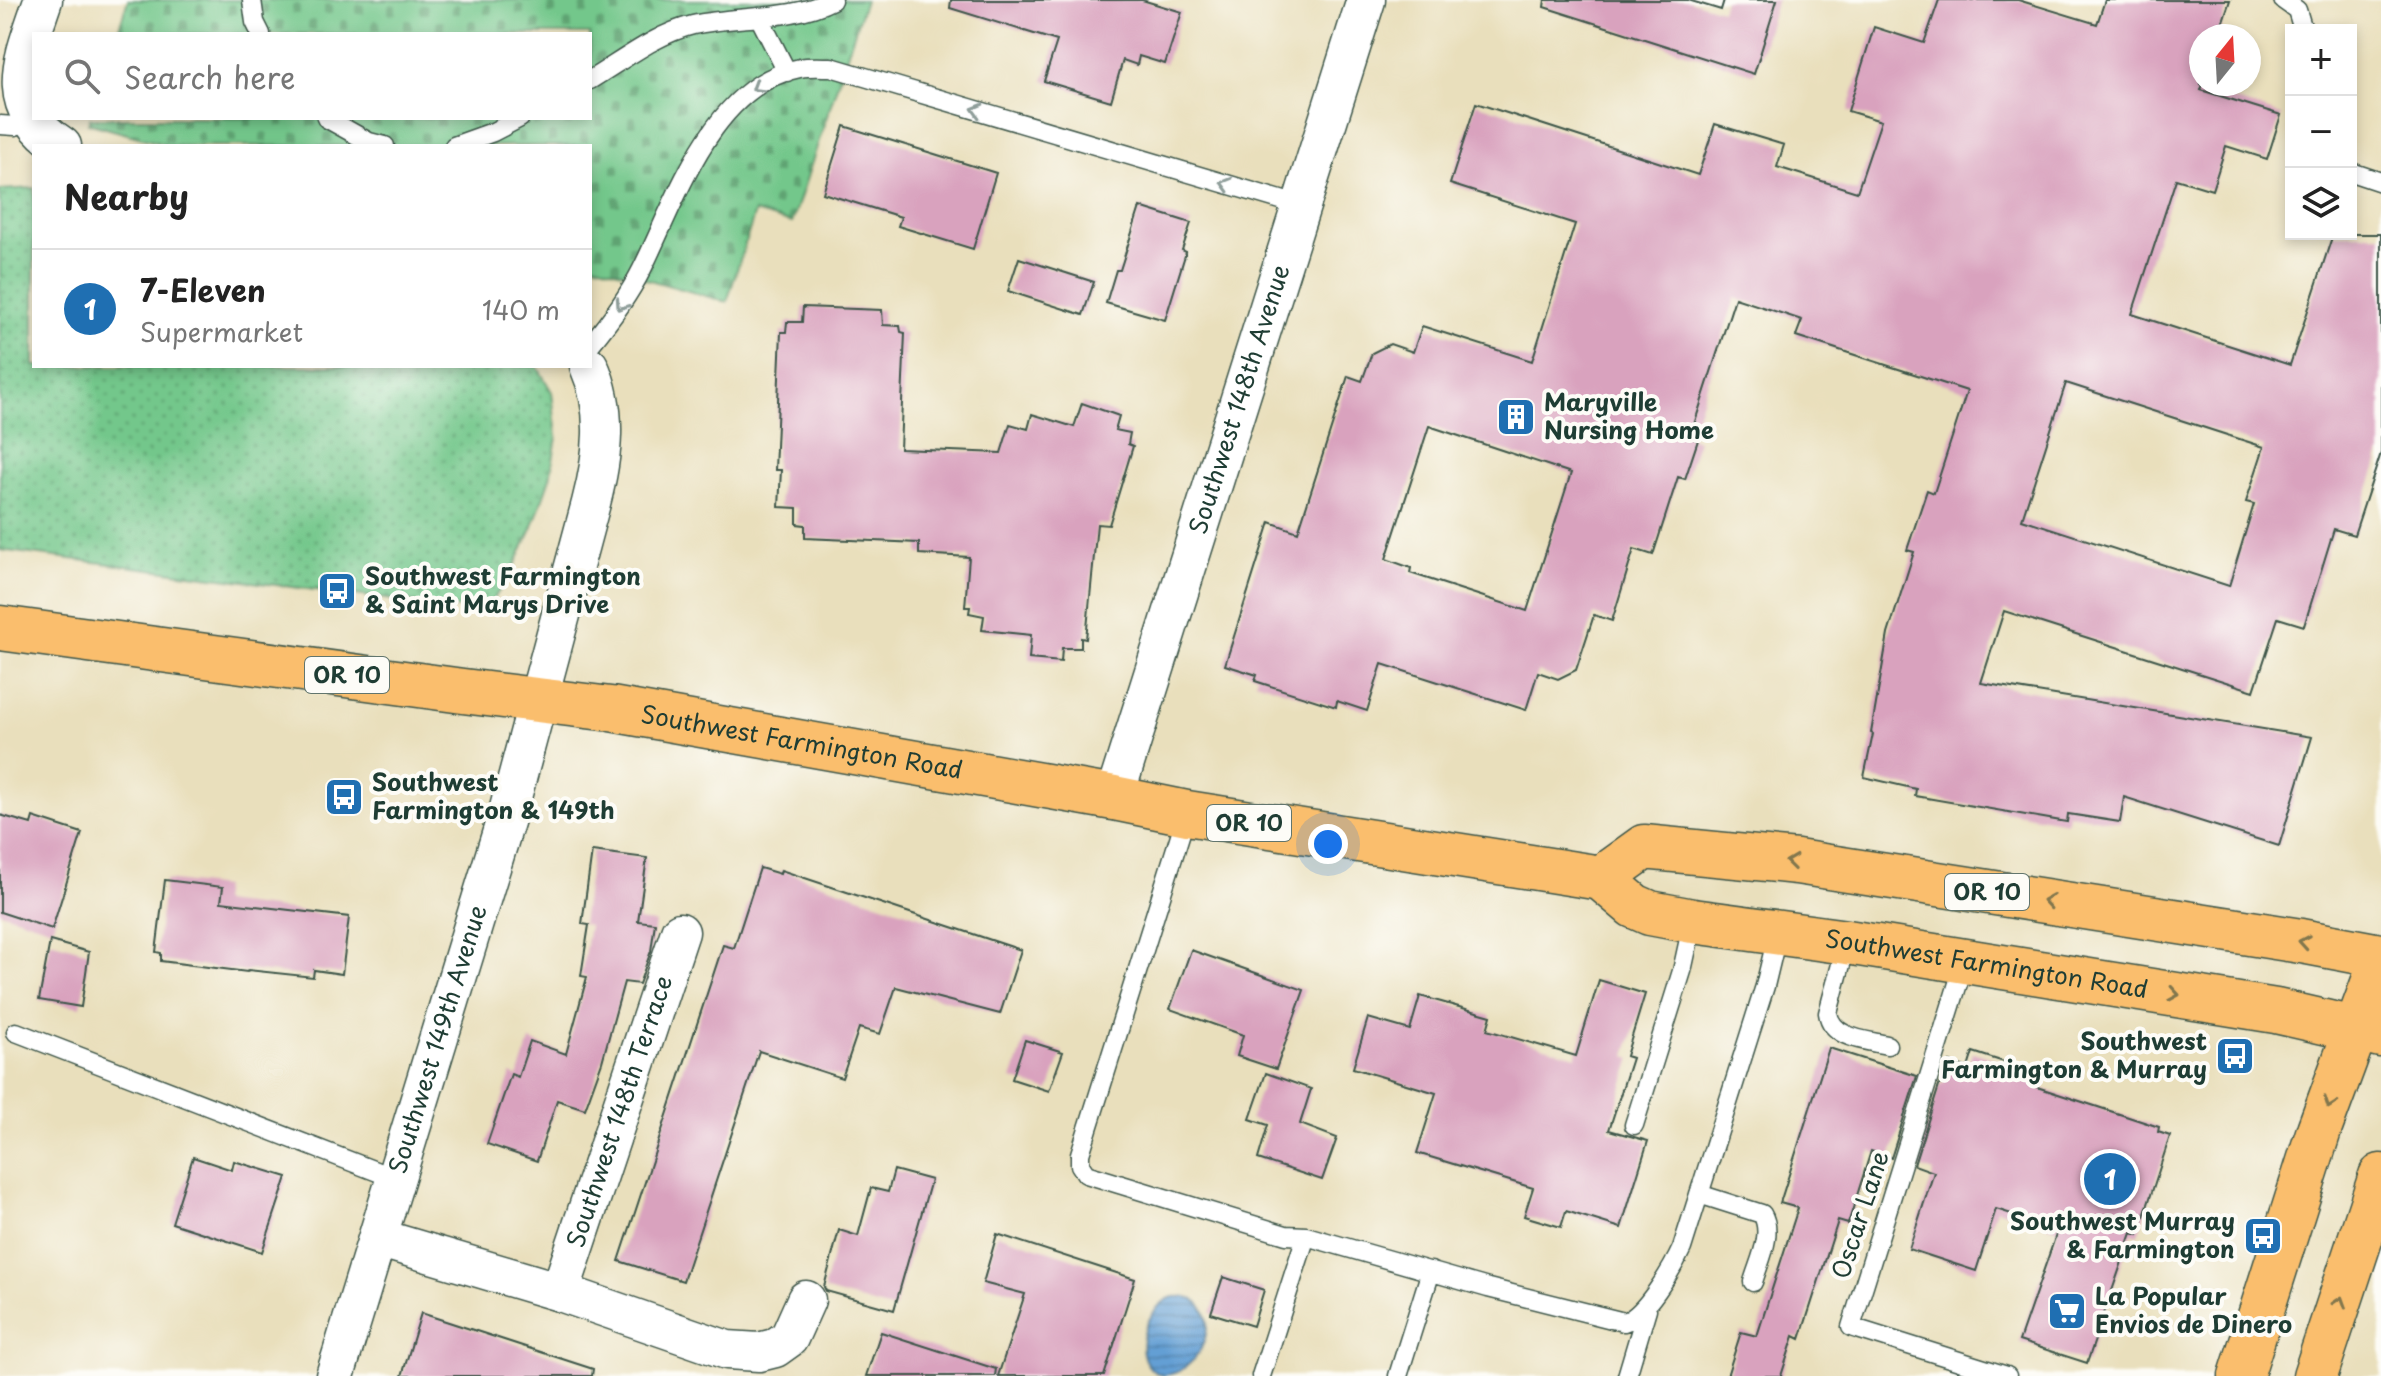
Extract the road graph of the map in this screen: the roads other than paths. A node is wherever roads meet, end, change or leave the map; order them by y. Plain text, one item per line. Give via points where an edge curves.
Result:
1 (43, 0) edge
2 (252, 0) edge
3 (832, 0) edge
4 (1366, 0) edge
5 (2283, 0) edge
6 (759, 17) junction
7 (2301, 24) edge
8 (32, 32) edge
9 (260, 32) edge
10 (32, 33) edge
11 (787, 72) junction
12 (592, 79) edge
13 (330, 120) edge
14 (516, 120) edge
15 (16, 123) edge
16 (59, 144) edge
17 (377, 144) edge
18 (460, 144) edge
19 (2357, 174) edge
20 (2381, 182) edge
21 (1301, 206) junction
22 (592, 343) edge
23 (590, 368) edge
24 (0, 628) edge
25 (537, 701) junction
26 (1114, 798) junction
27 (1187, 813) junction
28 (1601, 878) junction
29 (1693, 921) junction
30 (680, 932) dead end
31 (1778, 932) junction
32 (1847, 942) junction
33 (2381, 959) edge
34 (1965, 961) junction
35 (16, 1032) dead end
36 (2369, 1032) edge
37 (1887, 1045) dead end
38 (1634, 1125) dead end
39 (2381, 1176) edge
40 (396, 1179) junction
41 (1699, 1194) junction
42 (1306, 1236) junction
43 (378, 1238) junction
44 (1431, 1271) junction
45 (1753, 1282) dead end
46 (560, 1292) junction
47 (1650, 1299) junction
48 (806, 1300) dead end
49 (335, 1376) edge
50 (1261, 1376) edge
51 (1398, 1376) edge
52 (1627, 1376) edge
53 (2007, 1376) edge
54 (2241, 1376) edge
55 (2315, 1376) edge

1 - 8 street
2 - 9 lane
3 - 6 lane
4 - 21 street, Southwest 148th Avenue
5 - 7 lane via 2297,10
6 - 11 lane
6 - 12 lane via 692,26 656,40
10 - 15 street via 20,70
21 -> 11 lane via 831,67
11 -> 22 lane via 744,95 720,121 695,159 621,307
13 - 17 lane
14 - 18 lane
15 - 16 street
19 - 20 lane
21 - 26 street, Southwest 148th Avenue
23 - 25 street, Southwest 149th Avenue via 602,413 602,456
24 - 25 main road, Southwest Farmington Road / OR 10
25 - 26 main road, Southwest Farmington Road / OR 10 via 611,709
25 - 40 street, Southwest 149th Avenue
26 - 27 main road, Southwest Farmington Road / OR 10
27 - 28 main road, Southwest Farmington Road / OR 10
27 - 42 lane via 1092,1111 1080,1165 1086,1174 1129,1188 1286,1235
28 - 29 main road, Southwest Farmington Road via 1634,906
33 -> 28 main road, OR 10 via 2280,938 1766,859 1644,847
29 - 31 main road, Southwest Farmington Road
29 - 38 lane
30 - 46 street, Southwest 148th Terrace
31 - 32 main road, Southwest Farmington Road
31 - 41 lane
32 - 34 main road, Southwest Farmington Road
32 - 37 lane via 1828,1013 1830,1023 1839,1033
33 - 36 main road
34 -> 36 main road, Southwest Farmington Road via 2276,1011
34 - 53 lane, Oscar Lane via 1851,1327
35 - 40 lane
36 -> 54 main road via 2319,1130
55 -> 39 main road
40 - 43 street, Southwest 149th Avenue
41 - 45 lane via 1762,1214 1768,1224
41 - 47 lane via 1676,1261
42 - 44 lane
42 - 50 lane
43 - 46 street
43 - 49 street, Southwest 149th Avenue
44 - 47 lane via 1624,1322 1633,1320
44 - 51 lane
46 - 48 street via 727,1350 759,1352 789,1338
47 - 52 lane

